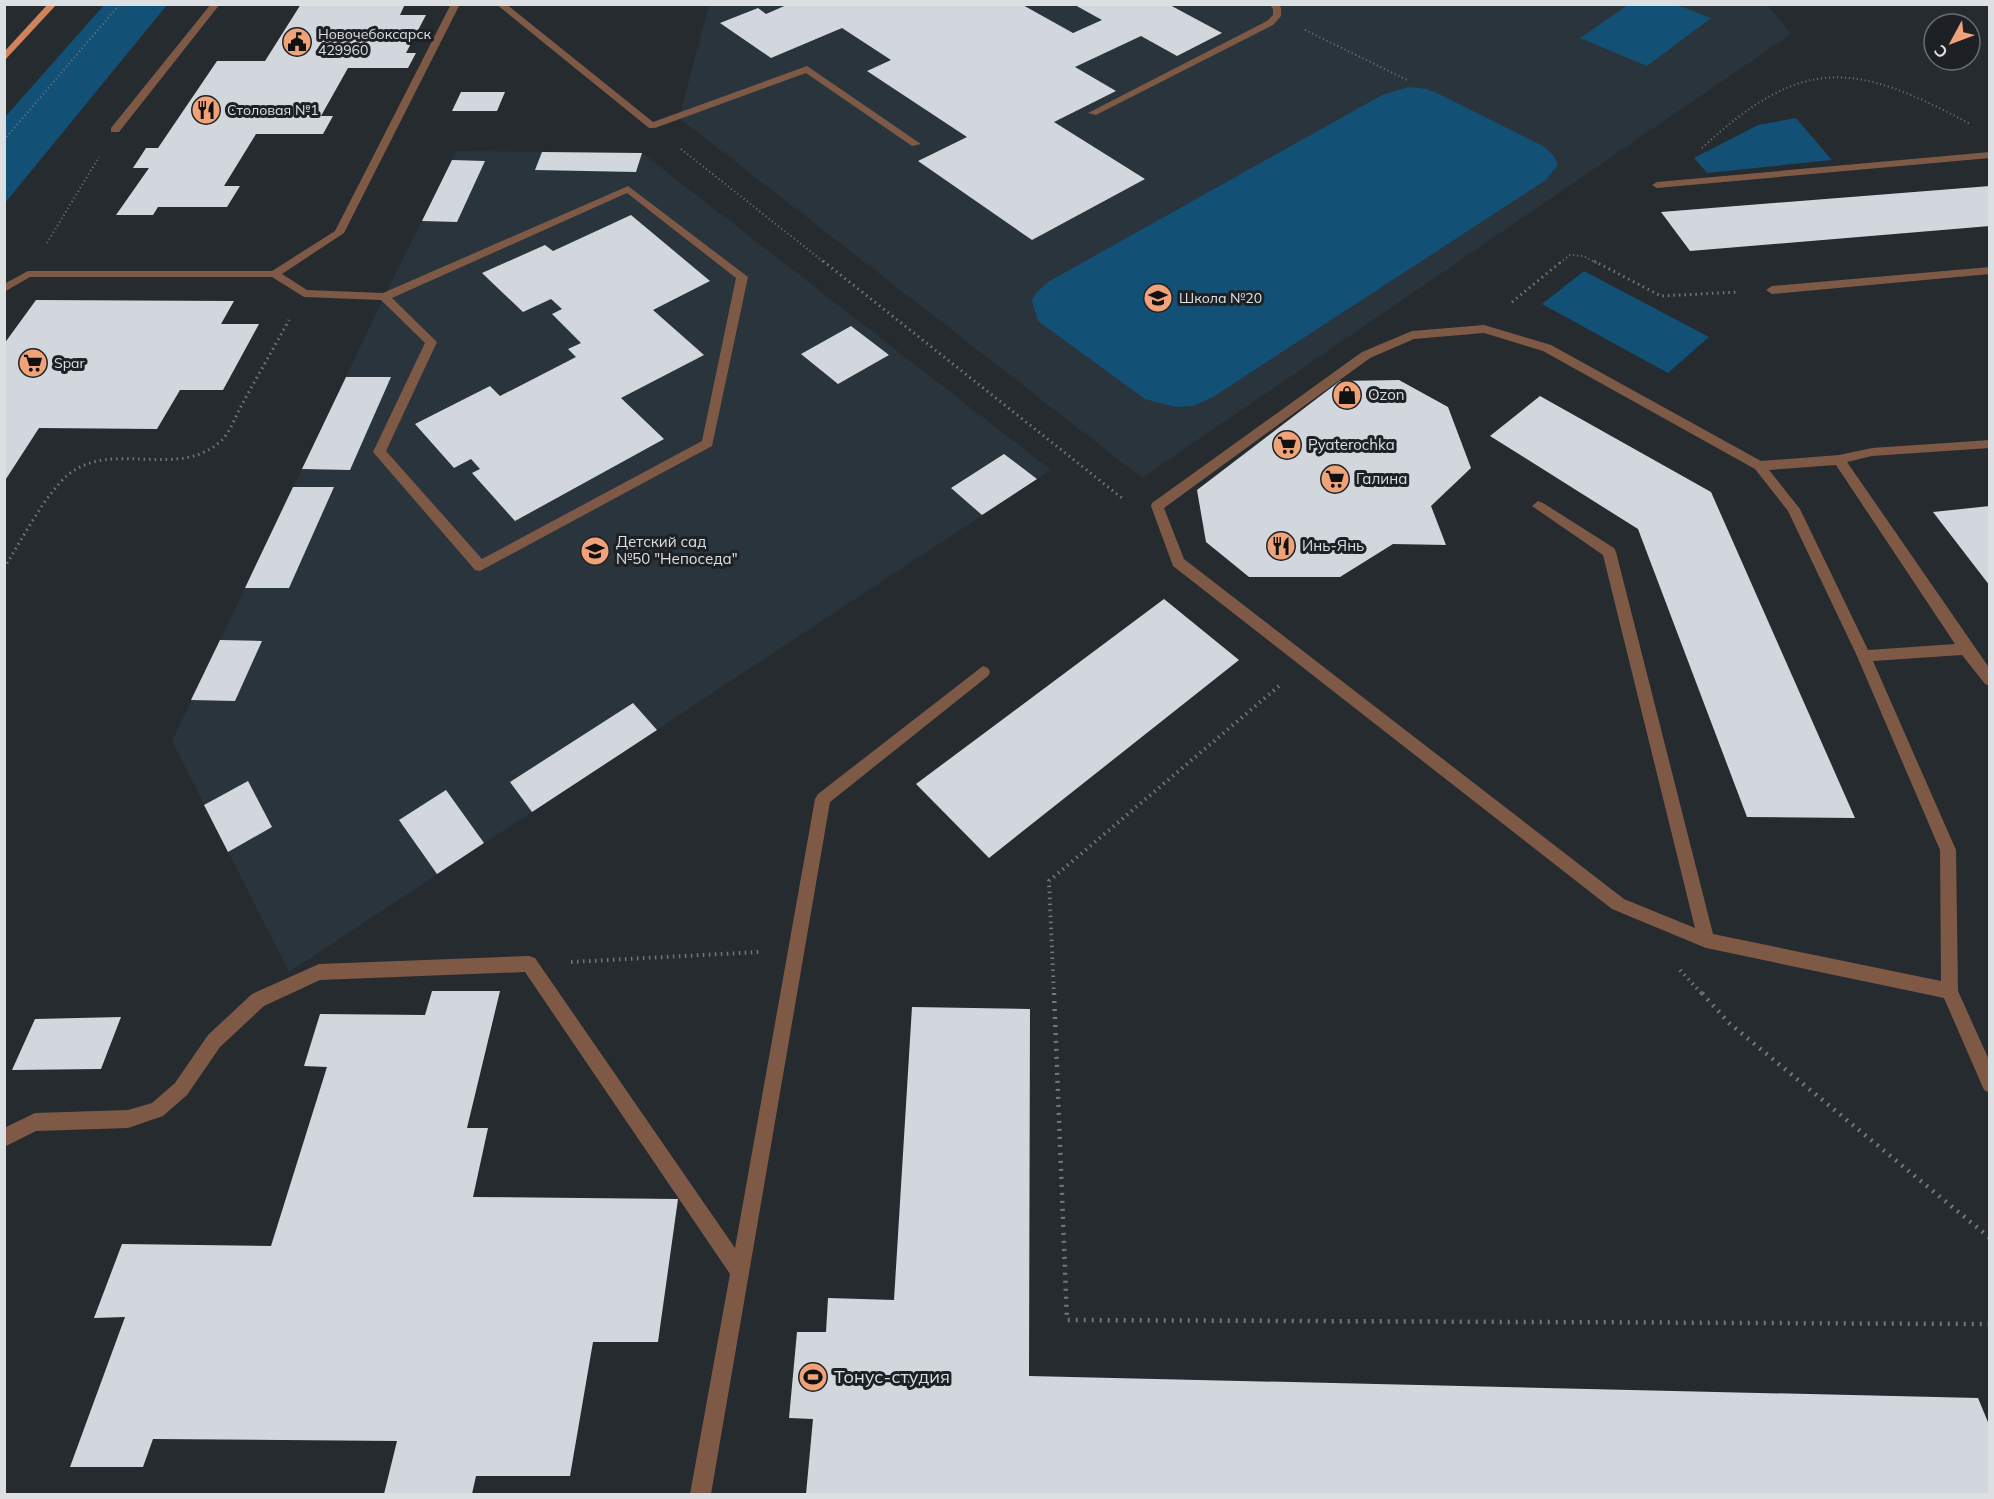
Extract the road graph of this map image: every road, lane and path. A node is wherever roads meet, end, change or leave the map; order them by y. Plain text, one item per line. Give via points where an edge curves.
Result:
1 (53, 4) edge
2 (120, 4) edge
3 (216, 4) edge
4 (456, 4) edge
5 (500, 4) edge
6 (1273, 4) edge
7 (1277, 16) junction
8 (6, 55) edge
9 (1407, 80) dead end
10 (1093, 113) dead end
11 (1970, 125) dead end
12 (652, 126) junction
13 (115, 130) joint
14 (4, 140) edge
15 (916, 144) dead end
16 (1989, 155) edge
17 (1657, 185) joint
18 (1989, 270) edge
19 (28, 274) junction
20 (274, 274) junction
21 (4, 290) edge
22 (1772, 290) joint
23 (304, 293) junction
24 (384, 297) junction
25 (1484, 329) junction
26 (1989, 444) edge
27 (1839, 460) junction
28 (1760, 466) junction
29 (1157, 506) junction
30 (1539, 506) dead end
31 (4, 568) edge
32 (1966, 649) junction
33 (1864, 656) junction
34 (1307, 662) junction
35 (983, 672) dead end
36 (1989, 680) edge
37 (1706, 940) junction
38 (796, 950) junction
39 (1673, 963) dead end
40 (529, 964) junction
41 (1950, 991) junction
42 (1989, 1084) edge
43 (4, 1138) edge
44 (1989, 1238) edge
45 (740, 1272) junction
46 (1989, 1324) edge
47 (701, 1494) edge

1 - 8 main road
2 - 14 path
3 - 13 lane
4 - 20 lane via 339,233
5 - 12 lane
6 - 7 lane
7 - 9 path
7 - 10 lane
11 - 17 path via 1882,83 1823,77 1782,90 1742,113
12 - 15 lane via 807,69
12 - 29 path via 1127,502
13 - 19 path
16 - 17 lane
18 - 22 lane
19 - 20 lane
19 - 21 lane
20 - 23 lane
22 - 25 path via 1661,296 1583,256 1570,255
23 - 24 lane
23 - 31 path via 223,439 202,454 178,460 106,460 71,473 56,488
24 - 24 lane via 628,189 742,277 708,443 480,566 380,452 431,342
25 - 28 lane via 1546,348
25 - 29 lane via 1412,335 1366,355
26 - 27 lane via 1872,452
27 - 28 lane
27 - 32 lane
28 - 33 lane via 1793,509
29 - 34 lane via 1178,562
30 - 37 lane via 1609,552
32 - 33 lane
32 - 36 lane
33 - 41 lane via 1948,850
34 - 37 lane via 1618,904
34 - 46 path via 1049,881 1067,1320
35 - 38 lane via 823,799
37 - 41 lane
38 - 40 path
38 - 45 lane
39 - 44 path via 1729,1023
40 - 43 lane via 320,972 258,1000 214,1041 181,1089 157,1110 128,1119 35,1122
40 - 45 lane
41 - 42 lane
45 - 47 lane

